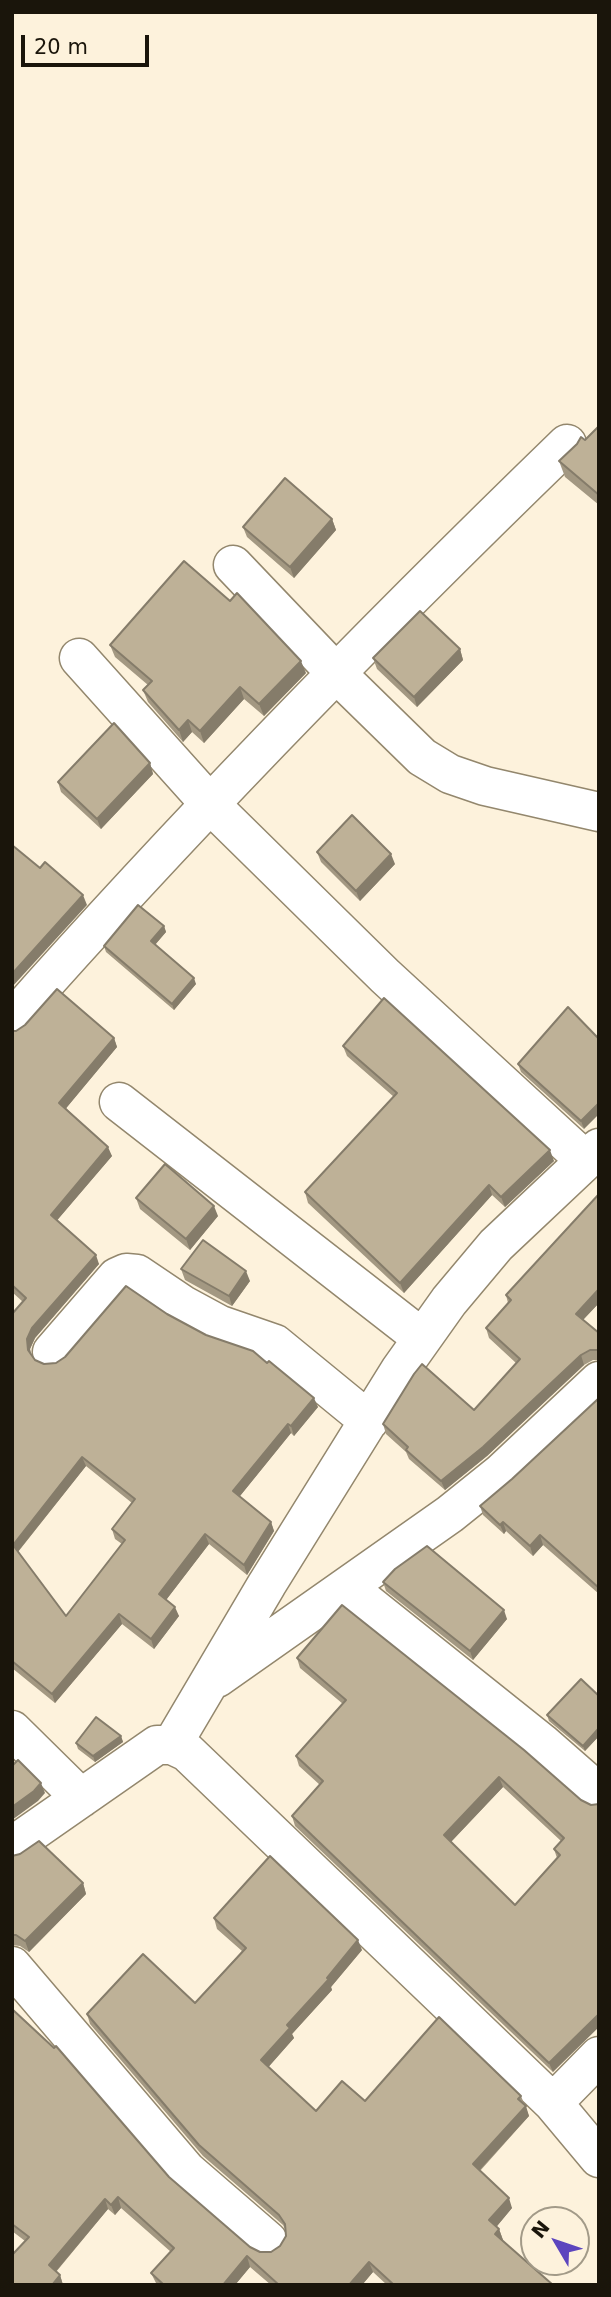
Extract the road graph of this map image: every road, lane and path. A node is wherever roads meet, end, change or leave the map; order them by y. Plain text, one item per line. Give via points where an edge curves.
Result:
1 (566, 444) dead end
2 (233, 565) dead end
3 (79, 658) dead end
4 (335, 672) junction
5 (210, 804) junction
6 (599, 812) edge
7 (12, 1020) edge
8 (119, 1102) dead end
9 (592, 1154) edge
10 (422, 1338) junction
11 (52, 1352) dead end
12 (599, 1381) edge
13 (369, 1421) junction
14 (348, 1588) junction
15 (206, 1685) junction
16 (12, 1731) edge
17 (172, 1745) junction
18 (592, 1774) edge
19 (81, 1798) junction
20 (12, 1846) edge
21 (12, 1966) edge
22 (599, 2056) edge
23 (553, 2104) junction
24 (599, 2158) edge
25 (268, 2241) dead end

1 - 4 street
2 - 4 street
3 - 5 street
4 - 5 street
4 - 6 street via 422,757 450,774
5 - 7 street
5 - 9 street via 385,976
8 - 10 street
9 - 10 street via 496,1245
10 - 13 street
11 - 13 street via 117,1277 138,1274 220,1325 275,1344
12 - 14 street via 501,1473
13 - 15 street
14 - 15 street
14 - 18 street via 542,1743
15 - 17 street
16 - 19 street
17 - 19 street via 157,1745
17 - 23 street via 187,1752
19 - 20 street
21 - 25 street via 187,2171
22 - 23 street
23 - 24 street

